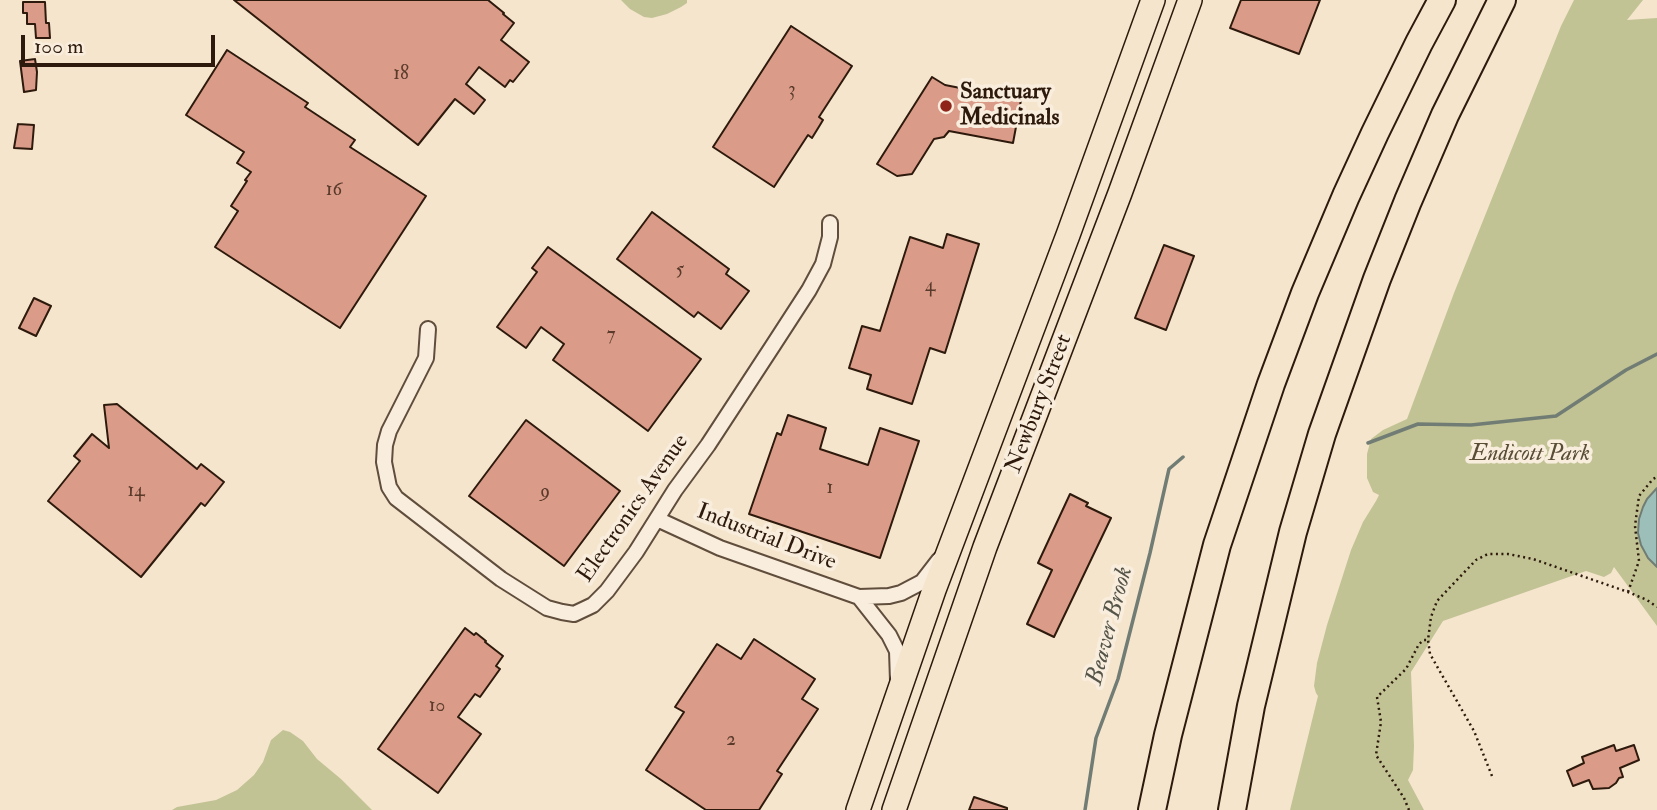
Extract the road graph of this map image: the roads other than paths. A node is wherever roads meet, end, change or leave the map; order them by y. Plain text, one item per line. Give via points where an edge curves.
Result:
1 (1153, 0) edge
2 (1190, 0) edge
3 (1442, 0) edge
4 (1502, 0) edge
5 (830, 223) dead end
6 (428, 329) dead end
7 (657, 519) junction
8 (950, 547) junction
9 (859, 597) junction
10 (897, 696) junction
11 (858, 810) edge
12 (894, 810) edge
13 (1152, 810) edge
14 (1232, 810) edge

1 - 8 main road, Newbury Street
2 - 12 main road, Newbury Street via 985,547
3 - 13 highway via 1346,196 1271,384 1217,545
4 - 14 highway via 1408,201 1322,434 1257,679
5 - 7 street, Electronics Avenue via 823,264 809,290
6 - 7 street, Electronics Avenue via 426,358 385,445 386,477 396,498 502,579 547,608 574,614 607,591
7 - 9 street, Industrial Drive via 720,548
8 - 9 street, Industrial Drive via 922,582 910,589 889,596
8 - 10 main road, Newbury Street
9 - 10 street via 897,651
10 - 11 main road, Newbury Street

